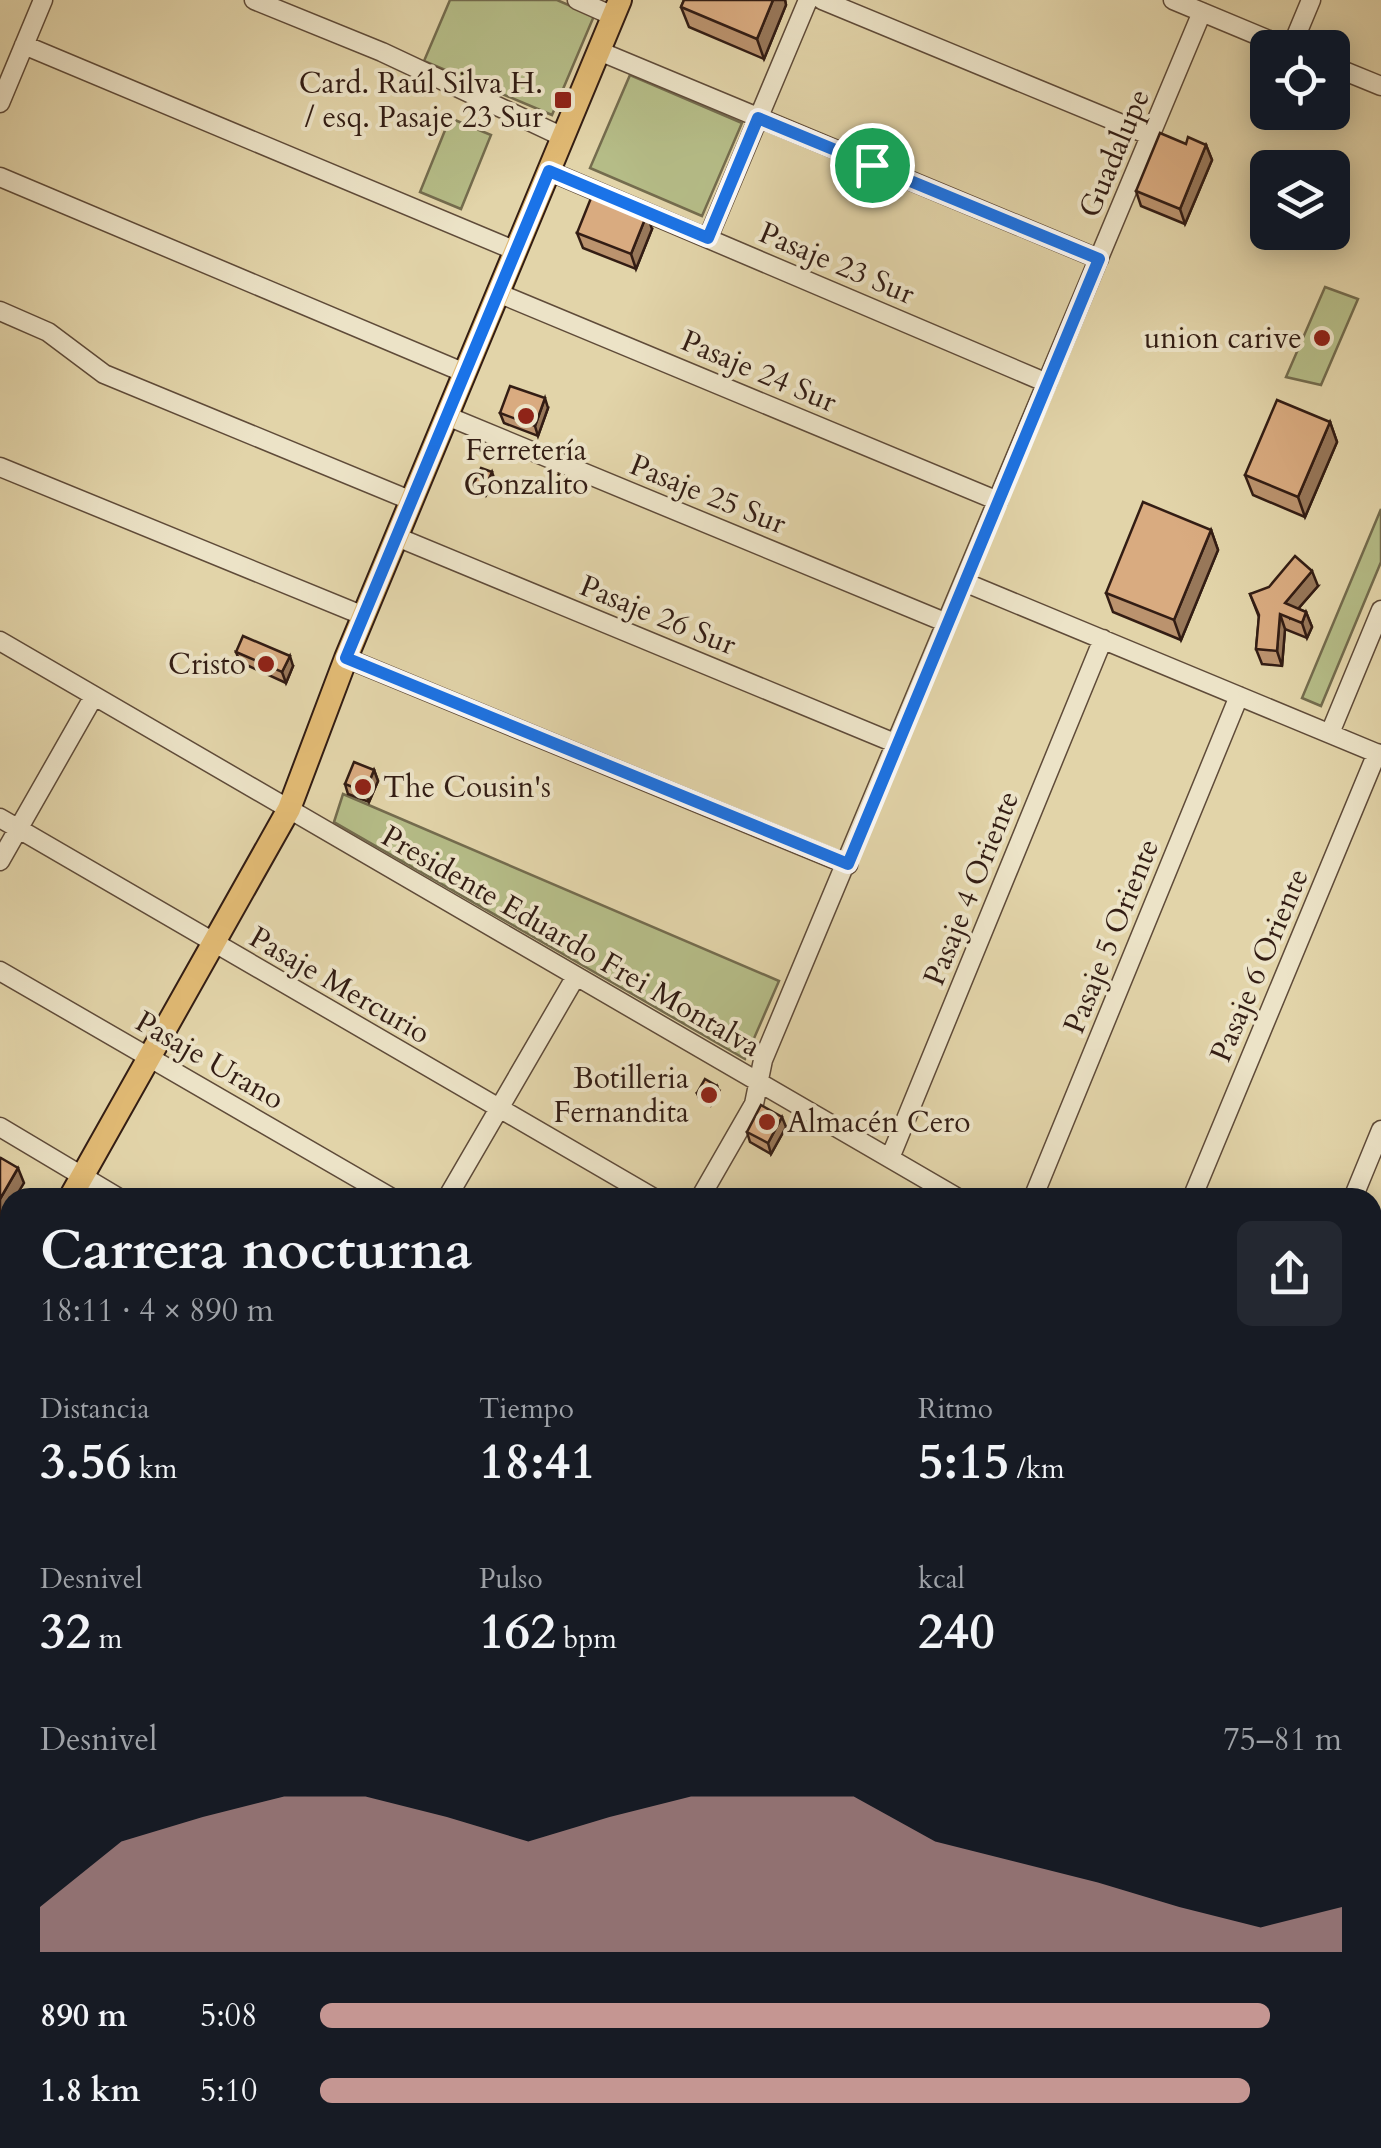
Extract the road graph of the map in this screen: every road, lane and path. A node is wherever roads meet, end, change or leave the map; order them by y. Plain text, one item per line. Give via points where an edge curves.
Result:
1 (43, 0) edge
2 (254, 0) edge
3 (576, 0) edge
4 (808, 0) edge
5 (822, 0) edge
6 (1172, 0) edge
7 (1311, 0) edge
8 (617, 8) edge
9 (1202, 12) junction
10 (1298, 30) edge
11 (1250, 32) edge
12 (24, 45) junction
13 (599, 51) junction
14 (1350, 73) edge
15 (1381, 86) edge
16 (0, 103) edge
17 (758, 118) junction
18 (1151, 136) junction
19 (563, 137) junction
20 (549, 171) junction
21 (0, 177) edge
22 (708, 238) junction
23 (516, 252) junction
24 (1099, 259) junction
25 (498, 293) junction
26 (0, 311) edge
27 (465, 373) junction
28 (1048, 383) junction
29 (447, 416) junction
30 (0, 466) edge
31 (412, 501) junction
32 (998, 501) junction
33 (397, 537) junction
34 (964, 582) junction
35 (1380, 612) edge
36 (364, 616) junction
37 (947, 623) junction
38 (1103, 639) junction
39 (0, 641) edge
40 (346, 658) junction
41 (94, 696) junction
42 (1239, 696) junction
43 (1330, 734) junction
44 (897, 744) junction
45 (1379, 754) edge
46 (289, 809) junction
47 (0, 818) edge
48 (18, 829) junction
49 (0, 861) edge
50 (848, 864) junction
51 (216, 944) junction
52 (0, 971) edge
53 (576, 976) junction
54 (151, 1058) junction
55 (758, 1083) junction
56 (500, 1108) junction
57 (0, 1127) edge
58 (1381, 1130) edge
59 (890, 1158) junction
60 (83, 1175) junction
61 (76, 1188) edge
62 (103, 1188) edge
63 (375, 1188) edge
64 (453, 1188) edge
65 (637, 1188) edge
66 (706, 1188) edge
67 (941, 1188) edge
68 (1037, 1188) edge
69 (1196, 1188) edge
70 (1358, 1188) edge

1 - 12 street
2 - 19 street
3 - 8 street
4 - 17 street
5 - 18 street
6 - 9 street
7 - 10 street
8 - 13 main road
9 - 11 street
9 - 18 street, Guadalupe
12 - 16 street
12 - 23 street
13 - 17 street
13 - 19 main road
14 - 15 street
17 - 22 street
17 - 24 street
18 - 24 street, Guadalupe
19 - 20 main road
20 - 22 street, Pasaje 23 Sur
20 - 23 main road
21 - 27 street
22 - 28 street, Pasaje 23 Sur
23 - 25 main road
24 - 28 street, Guadalupe
25 - 27 main road
25 - 32 street, Pasaje 24 Sur
26 - 31 street via 48,332 104,374
27 - 29 main road
28 - 32 street, Guadalupe
29 - 31 main road
29 - 37 street, Pasaje 25 Sur
30 - 36 street
31 - 33 main road
32 - 34 street, Guadalupe
33 - 36 main road
33 - 44 street, Pasaje 26 Sur
34 - 37 street, Guadalupe
34 - 38 street
35 - 43 street
36 - 40 main road
37 - 44 street, Guadalupe
38 - 42 street
38 - 59 street, Pasaje 4 Oriente
39 - 41 street, Presidente Eduardo Frei Montalva
40 - 46 main road
40 - 50 street
41 - 46 street, Presidente Eduardo Frei Montalva
41 - 48 street
42 - 43 street
42 - 68 street, Pasaje 5 Oriente
43 - 45 street
44 - 50 street, Guadalupe
45 - 69 street, Pasaje 6 Oriente
46 - 51 main road
46 - 53 street, Presidente Eduardo Frei Montalva
47 - 48 street, Pasaje Mercurio
48 - 49 street
48 - 51 street, Pasaje Mercurio
50 - 55 street, Guadalupe
51 - 54 main road
51 - 56 street, Pasaje Mercurio
52 - 54 street, Pasaje Urano
53 - 55 street, Presidente Eduardo Frei Montalva
53 - 56 street
54 - 60 main road
54 - 63 street, Pasaje Urano
55 - 59 street, Presidente Eduardo Frei Montalva
55 - 66 street, Guadalupe via 754,1104
56 - 64 street
56 - 65 street, Pasaje Mercurio
57 - 60 street
58 - 70 street
59 - 67 street, Presidente Eduardo Frei Montalva
60 - 61 main road
60 - 62 street

